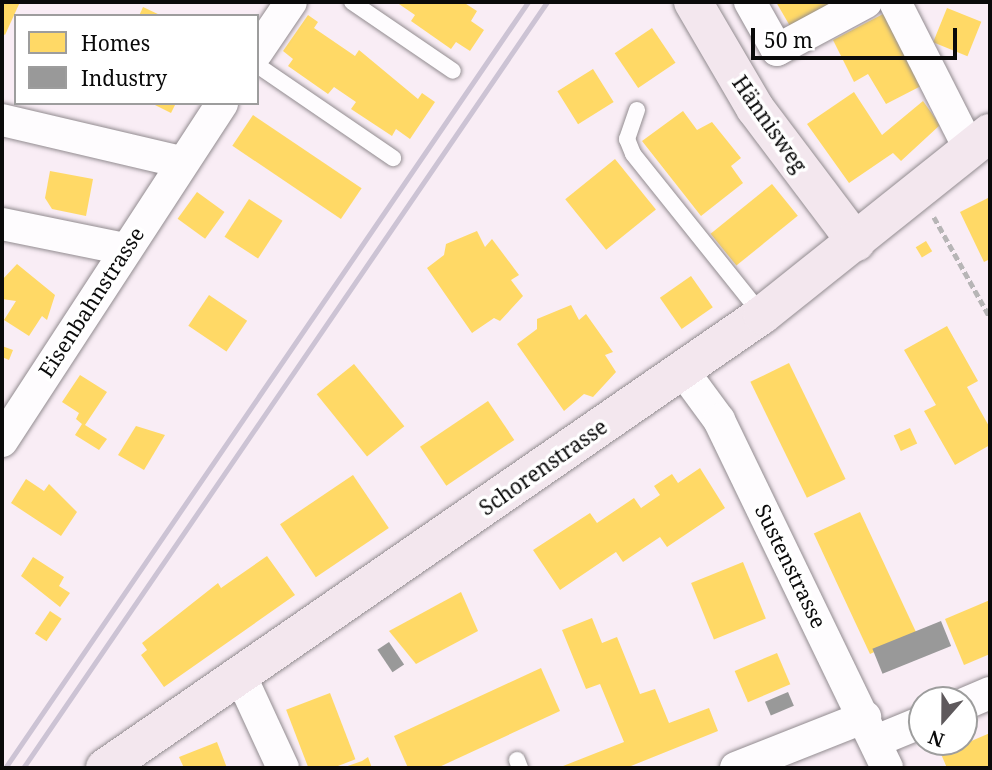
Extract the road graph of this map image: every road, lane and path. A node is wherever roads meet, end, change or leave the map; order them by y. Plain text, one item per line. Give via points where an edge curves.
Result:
1 (291, 2) edge
2 (352, 2) edge
3 (692, 2) edge
4 (750, 2) edge
5 (866, 2) edge
6 (895, 2) edge
7 (259, 49) edge
8 (259, 66) edge
9 (453, 71) dead end
10 (221, 105) edge
11 (637, 110) dead end
12 (2, 120) edge
13 (980, 141) edge
14 (393, 158) dead end
15 (181, 162) junction
16 (919, 191) junction
17 (2, 225) edge
18 (856, 242) junction
19 (125, 249) junction
20 (762, 314) junction
21 (990, 317) edge
22 (683, 370) junction
23 (2, 441) edge
24 (241, 677) junction
25 (908, 728) edge
26 (876, 742) edge
27 (105, 768) edge
28 (284, 768) edge
29 (736, 768) edge

1 - 7 street
2 - 9 lane
3 - 18 street, Hännisweg via 755,108
4 - 5 street via 777,50
6 - 13 street, Schorenstrasse
8 - 14 lane
10 - 15 street, Eisenbahnstrasse
11 - 20 lane via 627,139 633,154
12 - 15 street
13 - 16 street, Schorenstrasse
15 - 19 street, Eisenbahnstrasse
16 - 18 street, Schorenstrasse
16 - 21 path
17 - 19 street
18 - 20 street, Schorenstrasse
19 - 23 street, Eisenbahnstrasse
20 - 22 street, Schorenstrasse
22 - 24 street, Schorenstrasse
22 - 26 street, Sustenstrasse via 719,420
24 - 27 street, Schorenstrasse
24 - 28 street
25 - 26 street
26 - 29 street

